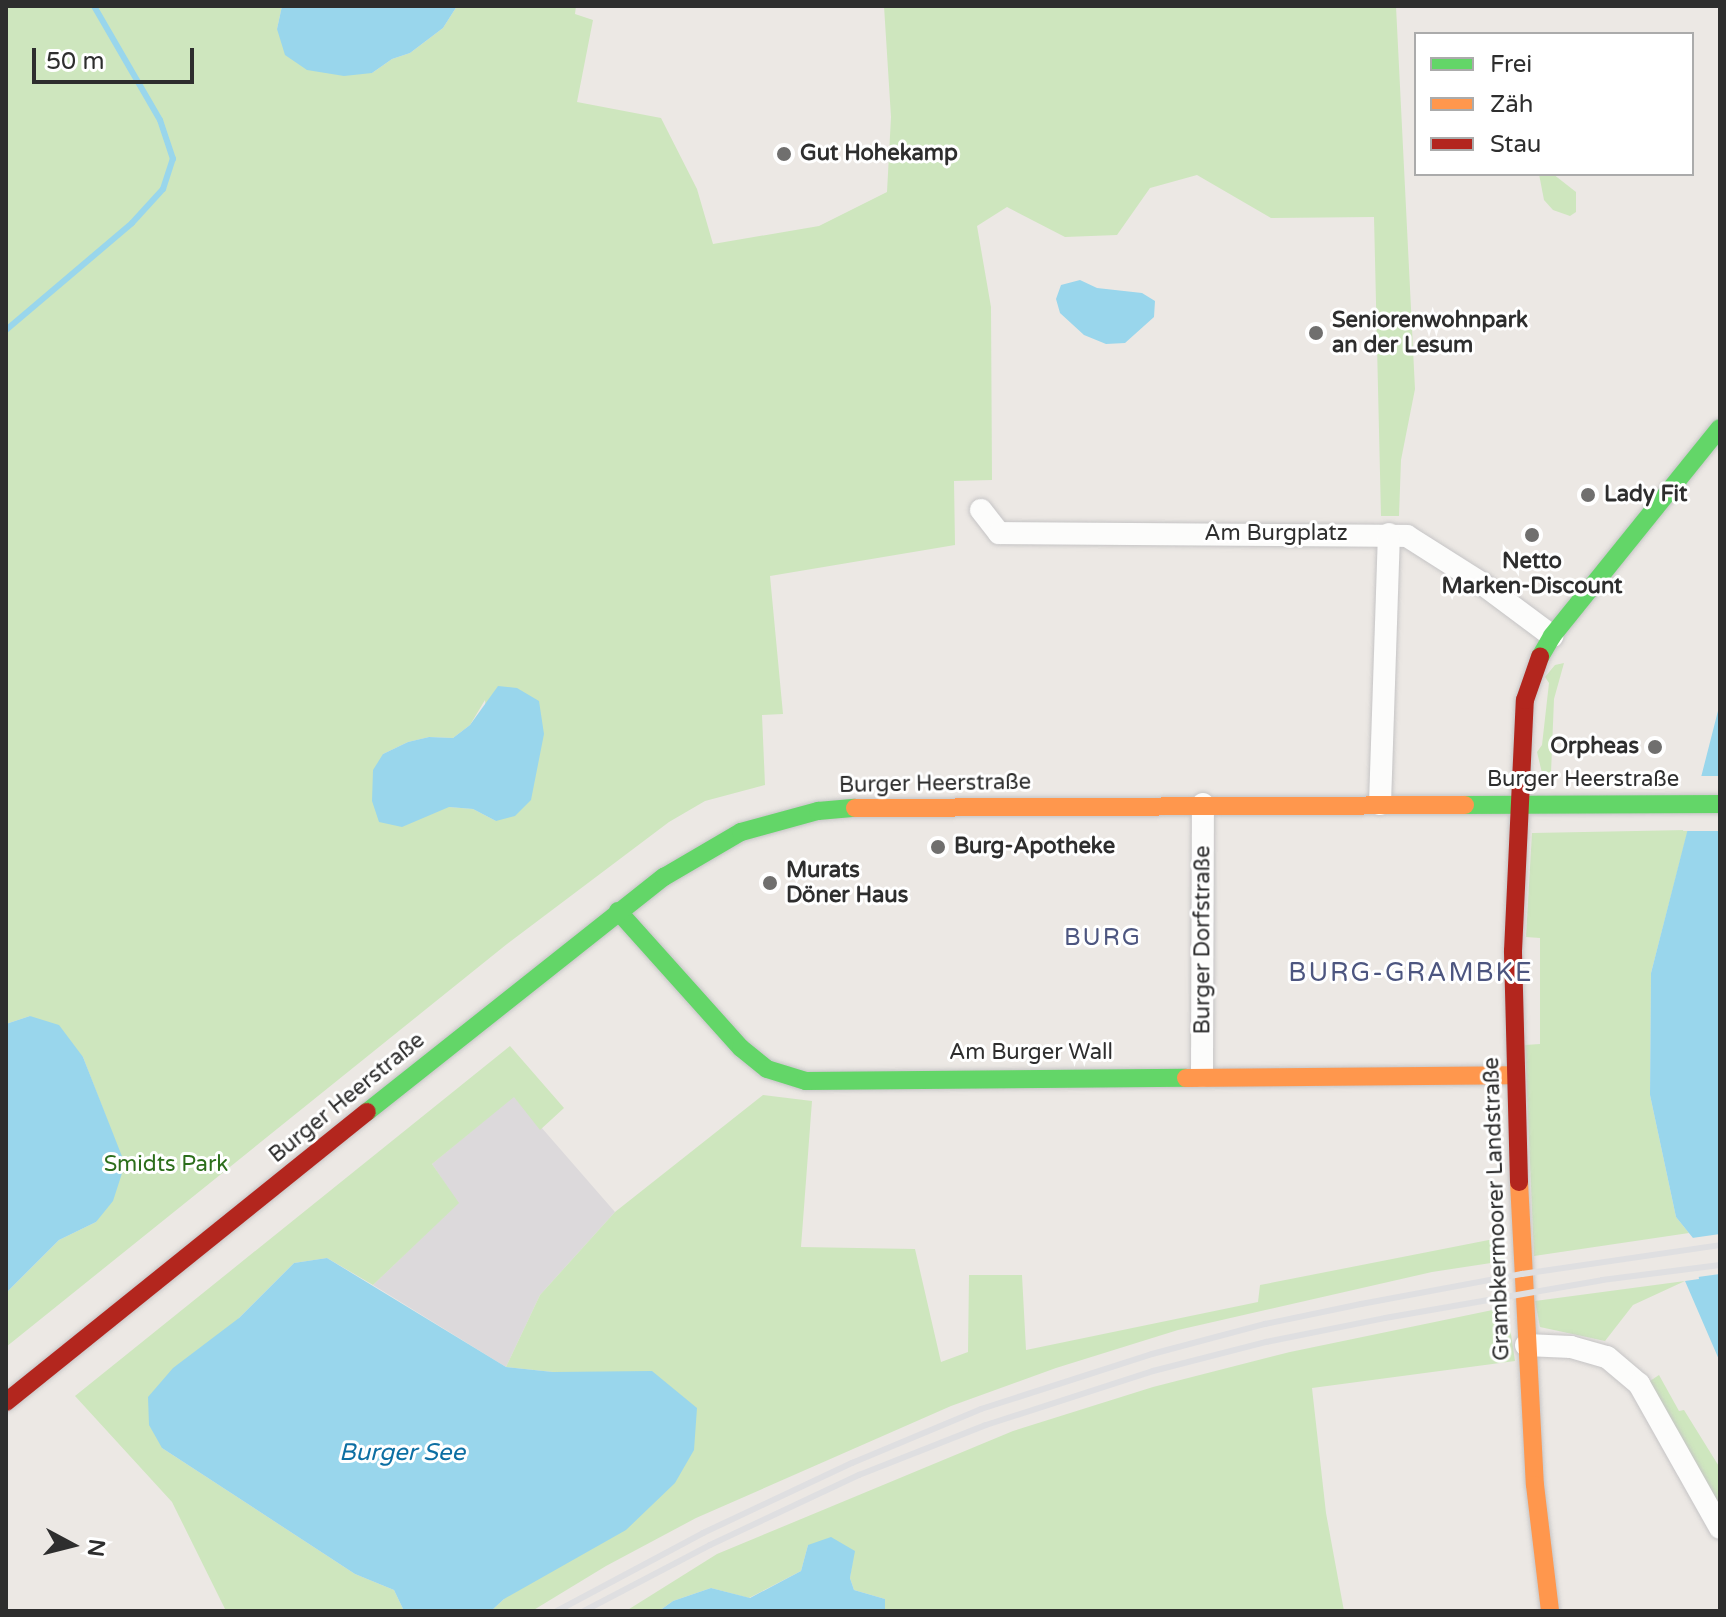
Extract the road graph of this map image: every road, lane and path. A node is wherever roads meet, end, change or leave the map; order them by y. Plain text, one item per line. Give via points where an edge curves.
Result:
1 (1720, 428) edge
2 (981, 510) dead end
3 (1389, 534) junction
4 (1552, 636) junction
5 (1203, 804) junction
6 (1380, 804) junction
7 (1720, 804) edge
8 (1520, 805) junction
9 (618, 911) junction
10 (1514, 1075) junction
11 (1202, 1076) junction
12 (1526, 1345) junction
13 (6, 1402) edge
14 (1720, 1528) edge
15 (1550, 1611) edge

1 - 4 street, Grambkermoorer Landstraße
2 - 3 street, Am Burgplatz via 999,533
3 - 4 street, Am Burgplatz via 1407,536
3 - 6 street
4 - 8 street, Grambkermoorer Landstraße via 1534,668 1525,700
5 - 6 street, Burger Heerstraße
5 - 9 street, Burger Heerstraße via 818,811 741,832
5 - 11 street, Burger Dorfstraße
6 - 8 street, Burger Heerstraße
7 - 8 street, Burger Heerstraße
8 - 10 street, Grambkermoorer Landstraße
9 - 11 street, Am Burger Wall via 741,1048 767,1069 806,1081
9 - 13 street, Burger Heerstraße
10 - 11 street, Am Burger Wall
10 - 12 street, Grambkermoorer Landstraße
12 - 14 street via 1571,1347 1607,1357 1639,1384
12 - 15 street, Grambkermoorer Landstraße

